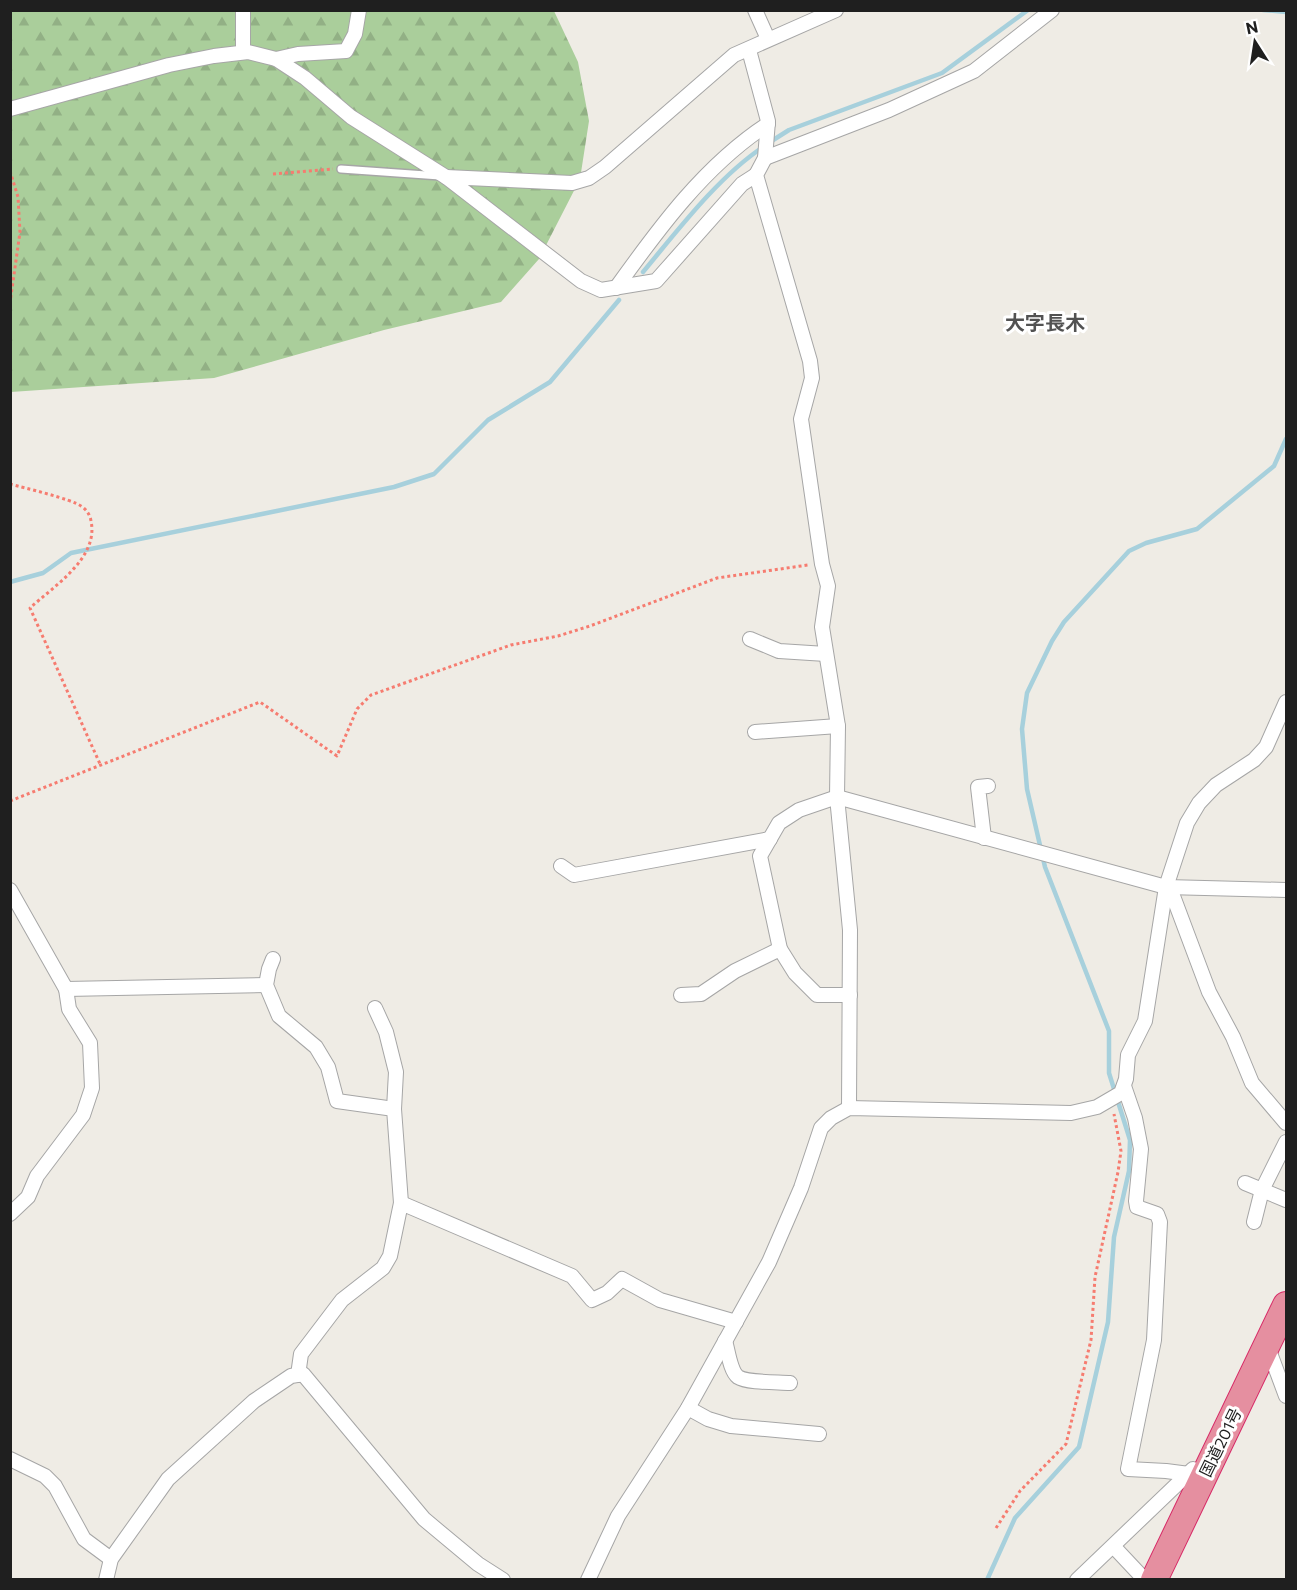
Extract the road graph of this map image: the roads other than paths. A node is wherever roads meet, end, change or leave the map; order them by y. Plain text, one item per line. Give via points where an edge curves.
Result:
1 (243, 10) edge
2 (359, 10) edge
3 (755, 10) edge
4 (836, 10) edge
5 (1052, 11) edge
6 (815, 15) edge
7 (768, 39) junction
8 (749, 50) junction
9 (243, 52) junction
10 (276, 59) junction
11 (10, 109) edge
12 (768, 128) junction
13 (766, 157) junction
14 (341, 169) road end
15 (756, 175) junction
16 (446, 177) junction
17 (616, 288) junction
18 (750, 639) dead end
19 (826, 654) junction
20 (1287, 702) edge
21 (838, 726) junction
22 (755, 732) dead end
23 (988, 786) dead end
24 (837, 797) junction
25 (984, 838) junction
26 (770, 839) junction
27 (561, 867) dead end
28 (1168, 887) junction
29 (10, 890) edge
30 (1287, 890) edge
31 (780, 949) junction
32 (273, 959) dead end
33 (266, 985) junction
34 (66, 989) junction
35 (681, 995) dead end
36 (850, 995) junction
37 (375, 1008) dead end
38 (1116, 1095) junction
39 (849, 1108) junction
40 (394, 1109) junction
41 (1287, 1123) edge
42 (1287, 1142) edge
43 (1245, 1183) dead end
44 (1262, 1190) junction
45 (1287, 1200) edge
46 (401, 1203) junction
47 (10, 1214) edge
48 (1254, 1222) dead end
49 (1287, 1305) edge
50 (736, 1322) junction
51 (725, 1341) junction
52 (1267, 1345) junction
53 (298, 1375) junction
54 (790, 1383) dead end
55 (1287, 1396) edge
56 (688, 1408) junction
57 (819, 1434) dead end
58 (1221, 1441) junction
59 (10, 1459) edge
60 (1189, 1474) junction
61 (1114, 1546) junction
62 (111, 1559) junction
63 (106, 1580) edge
64 (503, 1580) edge
65 (588, 1580) edge
66 (1077, 1580) edge
67 (1145, 1580) edge
68 (1154, 1580) edge

1 - 9 street
2 - 10 street via 355,34 346,51
3 - 7 street
4 - 6 street
5 - 13 street via 974,71 889,110
6 - 7 street
7 - 8 street
8 - 12 street
8 - 16 street via 734,55 589,178 572,183
9 - 10 street
9 - 11 street via 169,65
10 - 16 street via 351,117
12 - 13 street
12 - 17 street via 728,154 662,224
13 - 15 street
14 - 16 lane
15 - 17 street via 742,184 656,281
15 - 19 street via 810,361 812,378 801,419 828,586 822,627
16 - 17 street via 581,280 602,290
18 - 19 street via 779,651
19 - 21 street
20 - 28 street via 1266,747 1199,803 1187,823
21 - 22 street
21 - 24 street
23 - 25 street via 978,787
24 - 25 street
24 - 26 street via 800,810 779,823
24 - 36 street via 850,930
25 - 28 street
26 - 27 street via 574,875
26 - 31 street via 760,856
28 - 30 street
28 - 38 street via 1145,1021 1128,1055
28 - 41 street via 1209,992 1252,1083
29 - 34 street
31 - 35 street via 702,994
31 - 36 street via 795,973 817,995
32 - 33 street
33 - 34 street
33 - 40 street via 279,1016 316,1047 328,1067 337,1101
34 - 47 street via 69,1009 90,1043 92,1088 83,1115 38,1176 28,1197
36 - 39 street
37 - 40 street via 396,1072
38 - 39 street via 1097,1107 1071,1113
38 - 60 street via 1136,1118 1141,1149 1137,1207 1157,1214 1160,1222 1154,1340 1128,1469
39 - 50 street via 821,1128 801,1188 769,1262
40 - 46 street
42 - 44 street
43 - 44 street
44 - 45 street
44 - 48 street
46 - 50 street via 572,1276 592,1300 622,1280 660,1300
46 - 53 street via 390,1256 383,1268 342,1300 301,1354
49 - 52 highway, 国道201号
50 - 51 street
51 - 54 street via 738,1377
51 - 56 street
52 - 55 street
52 - 58 highway, 国道201号
53 - 62 street via 254,1401 168,1479
53 - 64 street via 303,1374 424,1519 477,1564
56 - 57 street via 731,1426
56 - 65 street via 618,1516
58 - 60 street
58 - 68 highway, 国道201号
59 - 62 street via 45,1476 55,1486 84,1539
60 - 61 street
61 - 66 street
61 - 67 street
62 - 63 street

